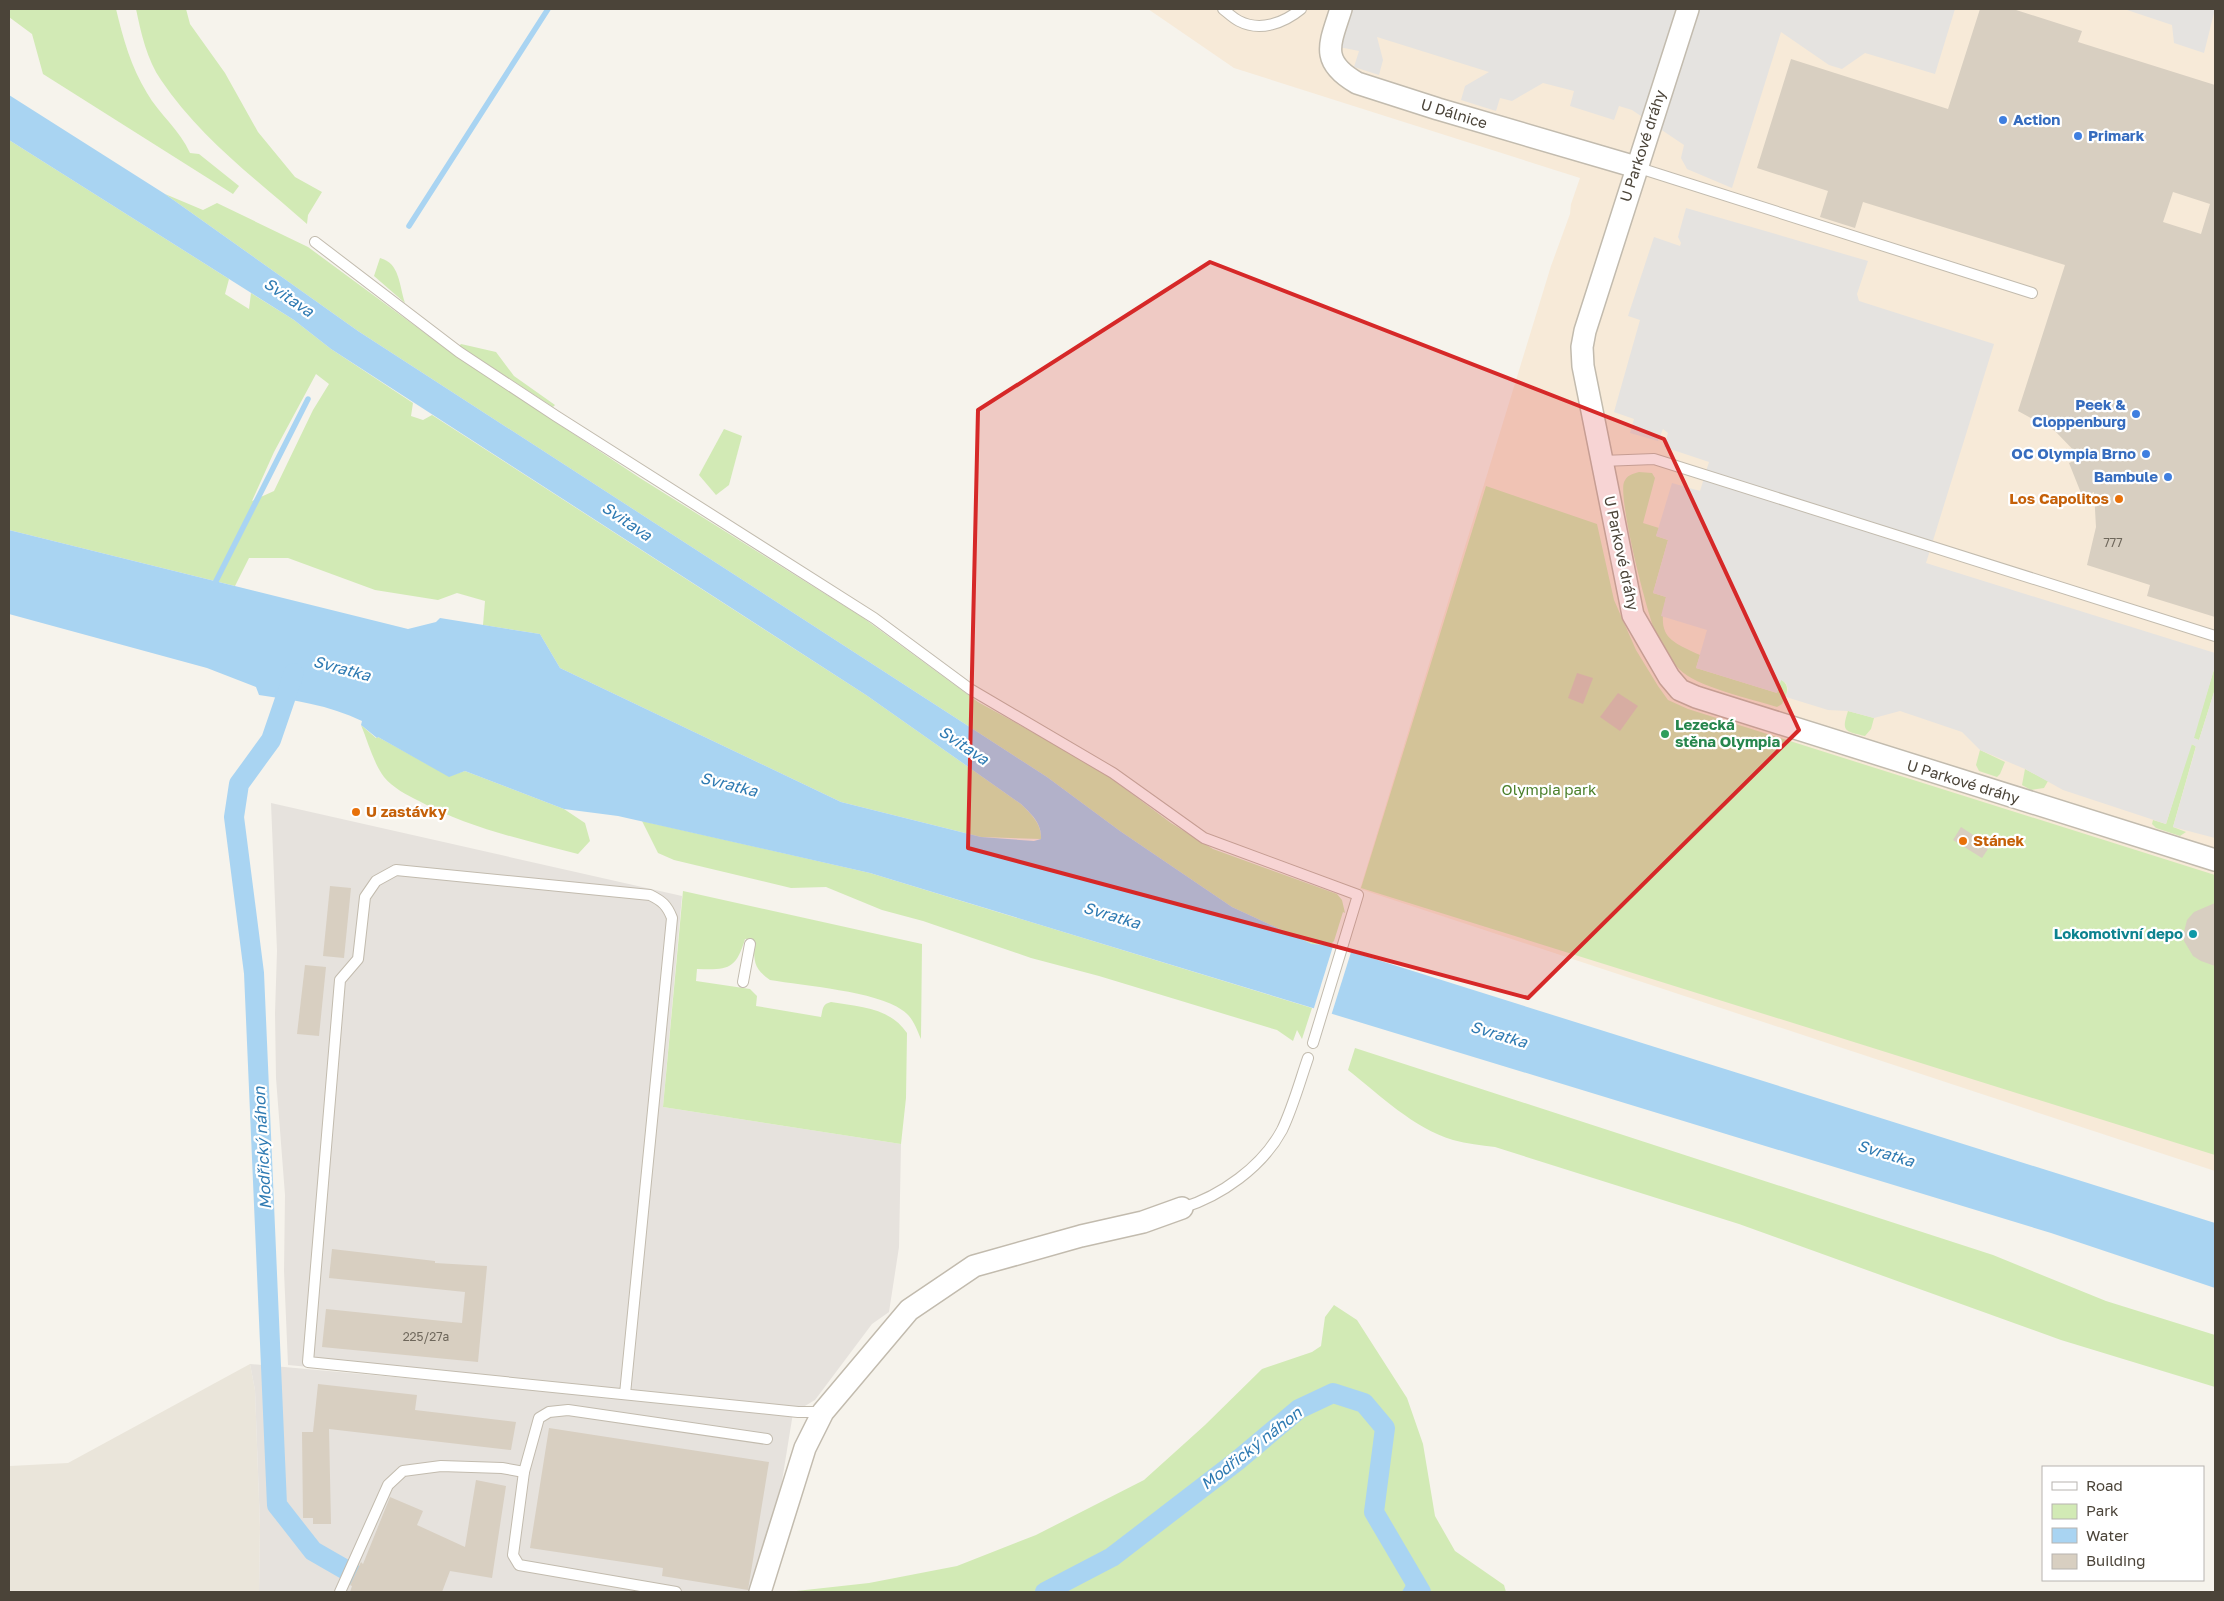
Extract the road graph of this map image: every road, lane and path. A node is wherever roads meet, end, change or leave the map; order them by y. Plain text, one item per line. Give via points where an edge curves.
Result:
1 (1223, 9) edge
2 (1301, 9) edge
3 (1342, 9) edge
4 (1688, 9) edge
5 (1636, 167) junction
6 (315, 242) dead end
7 (2032, 293) dead end
8 (1602, 461) junction
9 (2215, 636) edge
10 (2215, 860) edge
11 (750, 944) dead end
12 (742, 982) dead end
13 (1313, 1043) dead end
14 (1308, 1058) dead end
15 (1182, 1208) joint
16 (625, 1394) junction
17 (823, 1412) junction
18 (767, 1439) dead end
19 (524, 1472) junction
20 (340, 1592) edge
21 (676, 1592) edge
22 (760, 1592) edge

1 - 2 lane via 1239,22 1263,27 1290,18
3 - 5 street, U Dálnice via 1330,47 1334,65 1357,83
4 - 5 street, U Parkové dráhy
5 - 7 lane
5 - 8 street, U Parkové dráhy via 1582,347
6 - 13 lane via 467,357 874,618 970,689 1113,773 1204,838 1358,895
8 - 9 lane via 1654,459
8 - 10 street, U Parkové dráhy via 1633,615 1680,690
11 - 12 lane
14 - 15 lane via 1282,1130 1262,1158 1216,1193
15 - 17 street via 1143,1222 974,1266 909,1310
16 - 16 lane via 308,1362 340,980 358,959 365,897 376,881 396,870 650,896 668,906 672,918
16 - 17 lane
17 - 22 street via 805,1448
18 - 19 lane via 568,1410 549,1412 539,1418
19 - 20 lane via 441,1466 402,1471 388,1485
19 - 21 lane via 513,1555 519,1565

